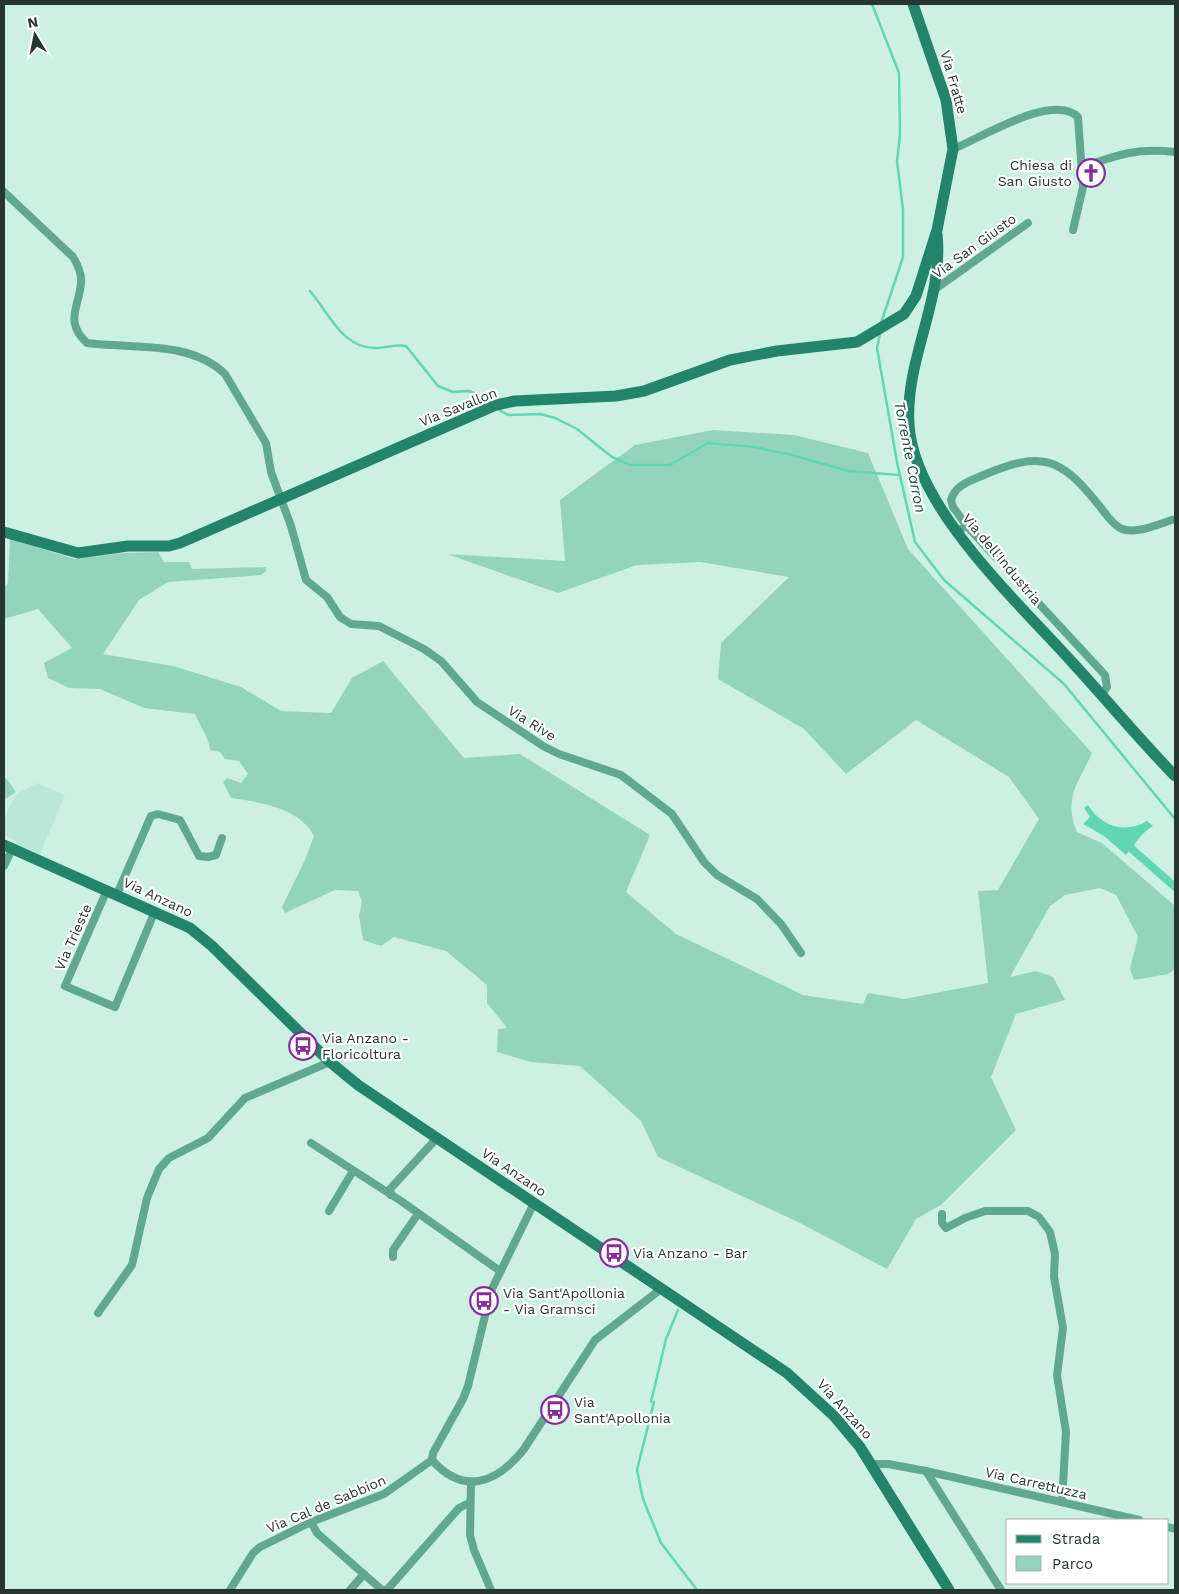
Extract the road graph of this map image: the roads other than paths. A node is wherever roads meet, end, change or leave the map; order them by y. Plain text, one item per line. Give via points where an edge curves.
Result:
1 (913, 4) edge
2 (953, 149) junction
3 (1175, 152) edge
4 (1082, 168) junction
5 (4, 192) edge
6 (1028, 223) dead end
7 (937, 230) junction
8 (1073, 230) dead end
9 (934, 290) junction
10 (280, 499) junction
11 (1175, 519) edge
12 (962, 528) junction
13 (4, 532) edge
14 (1175, 776) edge
15 (222, 838) dead end
16 (8, 847) edge
17 (4, 866) edge
18 (112, 892) junction
19 (155, 911) junction
20 (801, 953) dead end
21 (330, 1062) junction
22 (437, 1138) junction
23 (311, 1143) dead end
24 (353, 1171) junction
25 (391, 1195) junction
26 (534, 1203) junction
27 (329, 1211) dead end
28 (418, 1214) junction
29 (942, 1214) dead end
30 (393, 1257) dead end
31 (500, 1271) junction
32 (661, 1289) junction
33 (98, 1313) dead end
34 (432, 1460) junction
35 (871, 1464) junction
36 (926, 1471) junction
37 (470, 1483) junction
38 (1062, 1502) junction
39 (469, 1503) junction
40 (1135, 1519) edge
41 (311, 1522) junction
42 (364, 1574) junction
43 (230, 1590) edge
44 (350, 1590) edge
45 (383, 1590) edge
46 (491, 1590) edge
47 (949, 1590) edge
48 (1001, 1590) edge

1 - 2 main road, Via Fratte via 946,100
2 - 4 street via 1020,118 1058,108 1073,112 1078,117
2 - 7 main road, Via Fratte
3 - 4 street via 1152,150 1116,154
4 - 8 street via 1083,187
5 - 10 street, Via Rive via 73,256 80,268 81,282 74,311 80,336 87,343 161,348 192,355 225,374 261,431
6 - 9 street, Via San Giusto
7 - 9 main road, Via dell'Industria via 939,253
7 - 10 main road, Via Savallon via 916,296 904,314 865,339 730,360 644,391 616,396 530,399 493,407
9 - 12 main road, Via dell'Industria via 908,394 909,426 919,469
10 - 13 main road, Via Savallon via 169,546 128,546 78,553
10 - 20 street, Via Rive via 306,580 327,598 340,617 352,624 379,626 424,649 441,661 477,702 543,746 621,775 672,814 716,875 758,899
11 - 12 street via 1132,530 1119,528 1077,479 1057,465 1037,460 1008,465 969,481 954,491 951,500
12 - 14 main road, Via dell'Industria via 991,574
15 - 18 street via 216,855 208,858 198,856 180,820 158,814 151,816
16 - 17 street
16 - 18 main road, Via Anzano
18 - 19 main road, Via Anzano
18 - 19 street, Via Trieste via 65,986 115,1007
19 - 21 main road, Via Anzano via 204,938
21 - 22 main road, Via Anzano via 358,1085
21 - 33 street via 245,1098 208,1138 180,1151 159,1168 147,1198 132,1265
22 - 25 street via 390,1189
22 - 26 main road, Via Anzano
23 - 24 street
24 - 25 street
24 - 27 street
25 - 28 street
26 - 31 street
26 - 32 main road, Via Anzano
28 - 30 street via 394,1250
28 - 31 street
29 - 38 street via 942,1224 946,1228 985,1211 1028,1211 1039,1217 1050,1232 1063,1328 1057,1375 1066,1432
31 - 34 street via 487,1304 468,1386
32 - 35 main road, Via Anzano via 787,1372 842,1425
32 - 37 street via 595,1340 518,1457 495,1475
34 - 37 street
34 - 41 street, Via Cal de Sabbion via 384,1494
35 - 36 street, Via Carrettuzza
35 - 47 main road, Via Anzano
36 - 38 street, Via Carrettuzza
36 - 48 street
37 - 39 street
38 - 40 street, Via Carrettuzza
39 - 45 street via 459,1508 388,1590
39 - 46 street via 472,1543
41 - 42 street via 317,1533
41 - 43 street, Via Cal de Sabbion via 269,1541 253,1553
42 - 44 street
42 - 45 street

